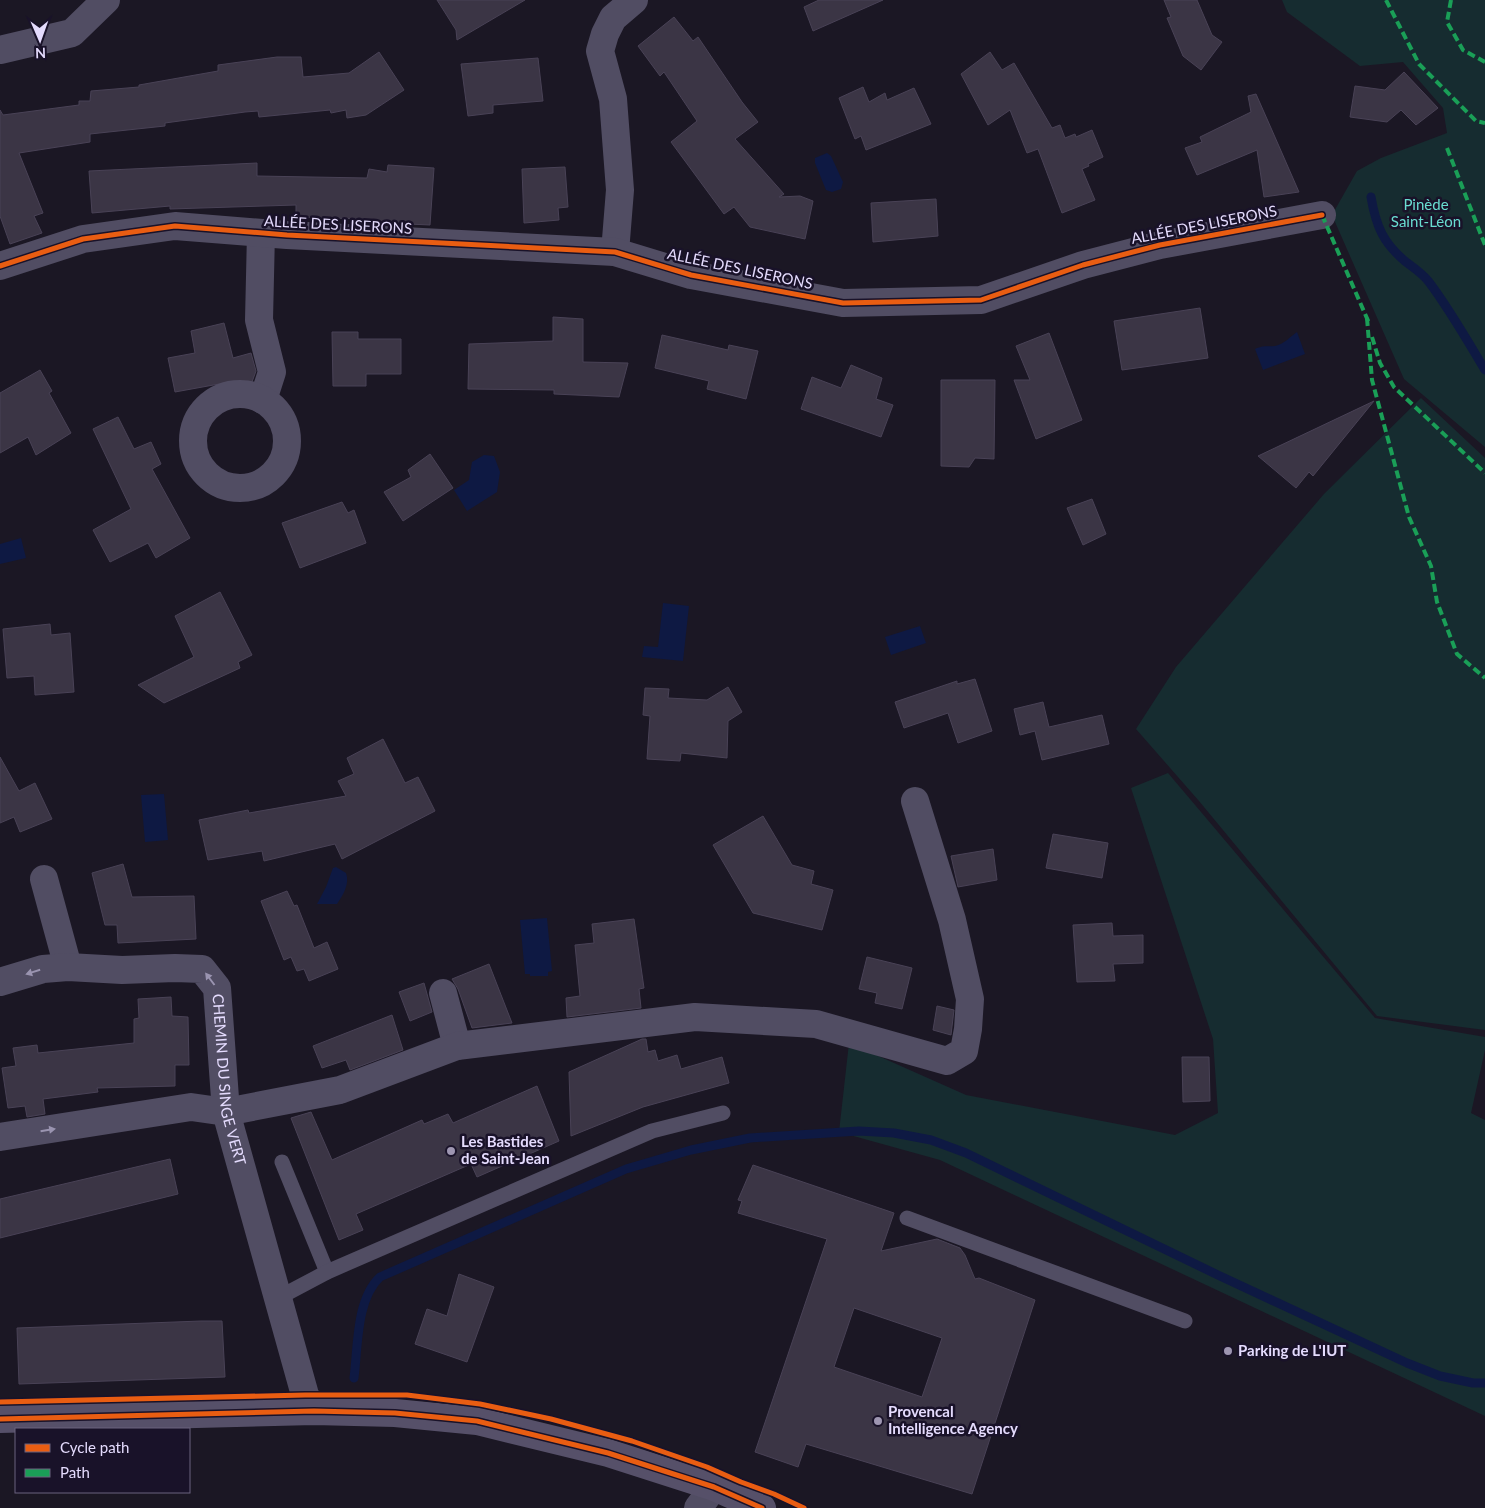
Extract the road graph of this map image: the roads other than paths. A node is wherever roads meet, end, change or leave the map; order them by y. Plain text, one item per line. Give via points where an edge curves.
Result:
1 (106, 0) edge
2 (634, 0) edge
3 (0, 50) edge
4 (1322, 215) dead end
5 (261, 233) junction
6 (615, 252) junction
7 (0, 266) edge
8 (263, 400) dead end
9 (915, 801) dead end
10 (44, 879) dead end
11 (68, 967) junction
12 (0, 982) edge
13 (443, 993) dead end
14 (457, 1046) junction
15 (226, 1112) junction
16 (723, 1113) dead end
17 (0, 1137) edge
18 (282, 1162) dead end
19 (906, 1218) dead end
20 (327, 1272) junction
21 (278, 1298) junction
22 (1185, 1322) dead end
23 (314, 1411) junction
24 (0, 1419) edge
25 (706, 1498) edge
26 (762, 1508) edge

1 - 3 street via 72,33
2 - 6 street via 613,18 600,52 613,99 620,190
4 - 6 street, ALLÉE DES LISERONS via 1160,244 1083,265 980,300 843,303 691,275
5 - 6 street, ALLÉE DES LISERONS
5 - 7 street, ALLÉE DES LISERONS via 175,226 83,239
5 - 8 street, ALLÉE DES LISERONS via 259,320 272,372
9 - 14 street via 952,920 970,999 964,1051 947,1061 816,1024 695,1017
10 - 11 street
11 -> 12 street via 43,969
15 -> 11 street, CHEMIN DU SINGE VERT via 217,988 202,969
13 - 14 street
14 - 15 street via 340,1090
17 -> 15 street via 191,1107
15 - 21 street, CHEMIN DU SINGE VERT
16 - 20 lane via 652,1130
18 - 20 lane
19 - 22 lane
20 - 21 lane
21 - 23 street, CHEMIN DU SINGE VERT via 305,1395
23 - 24 street
23 - 25 street via 395,1413 477,1421 608,1453
25 - 26 street

